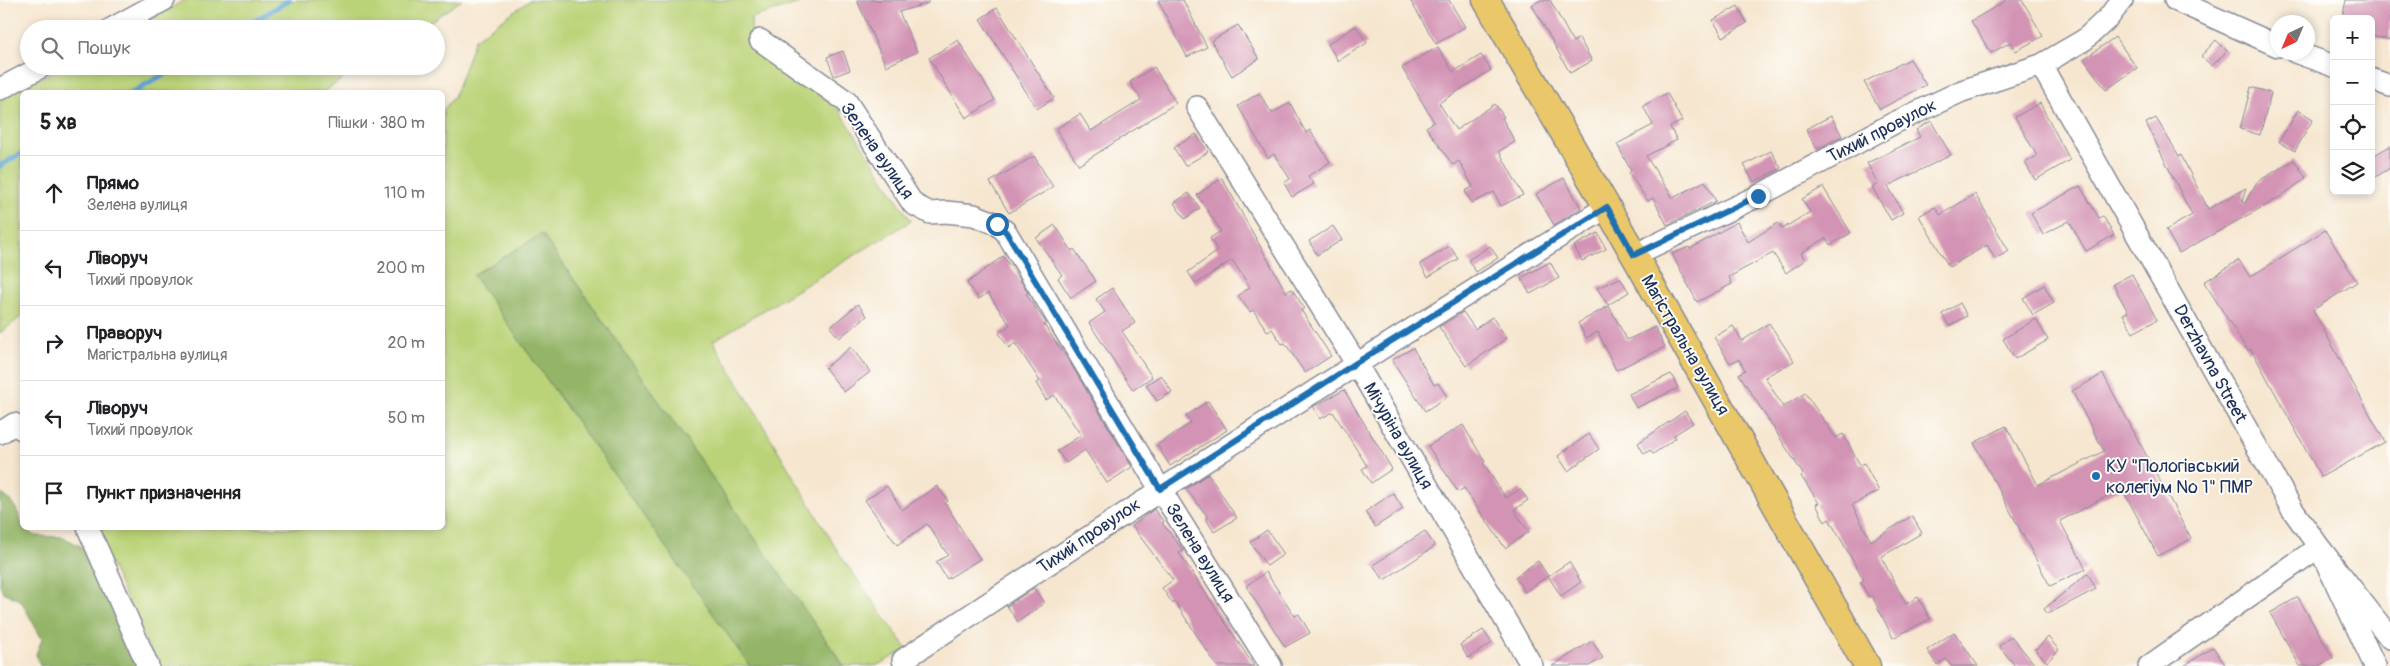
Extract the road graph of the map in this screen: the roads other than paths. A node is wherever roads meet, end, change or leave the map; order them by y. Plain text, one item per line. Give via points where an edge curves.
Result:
1 (164, 0) edge
2 (1486, 0) edge
3 (2122, 0) edge
4 (2175, 0) edge
5 (127, 20) edge
6 (760, 40) dead end
7 (2270, 42) edge
8 (2315, 59) edge
9 (2041, 64) junction
10 (2330, 65) edge
11 (27, 75) edge
12 (2375, 80) edge
13 (2390, 86) edge
14 (0, 90) edge
15 (1197, 107) dead end
16 (1607, 207) junction
17 (1634, 255) junction
18 (1356, 363) junction
19 (20, 428) edge
20 (0, 432) edge
21 (1160, 489) junction
22 (89, 530) edge
23 (2319, 547) junction
24 (2390, 638) edge
25 (903, 660) dead end
26 (148, 666) edge
27 (1271, 666) edge
28 (1532, 666) edge
29 (1867, 666) edge
30 (2149, 666) edge
31 (2375, 666) edge

1 - 5 street
2 - 16 main road, Магістральна вулиця
3 - 9 street, Тихий провулок via 2084,40
4 - 7 street
6 - 21 street, Зелена вулиця via 846,101 913,204 930,213 974,215 997,224 1006,232
8 - 10 street
9 - 17 street, Тихий провулок via 1962,91 1894,123 1758,196
9 - 23 street, Derzhavna Street via 2292,509
11 - 14 street
12 - 13 street
15 - 18 street, Мічуріна вулиця
16 - 17 main road, Магістральна вулиця
16 - 18 street, Тихий провулок
17 - 29 main road, Магістральна вулиця
18 - 21 street, Тихий провулок
18 - 28 street, Мічуріна вулиця
19 - 20 street via 14,424
21 - 25 street, Тихий провулок
21 - 27 street, Зелена вулиця
22 - 26 street
23 - 24 street
23 - 30 street
23 - 31 street, Derzhavna Street

